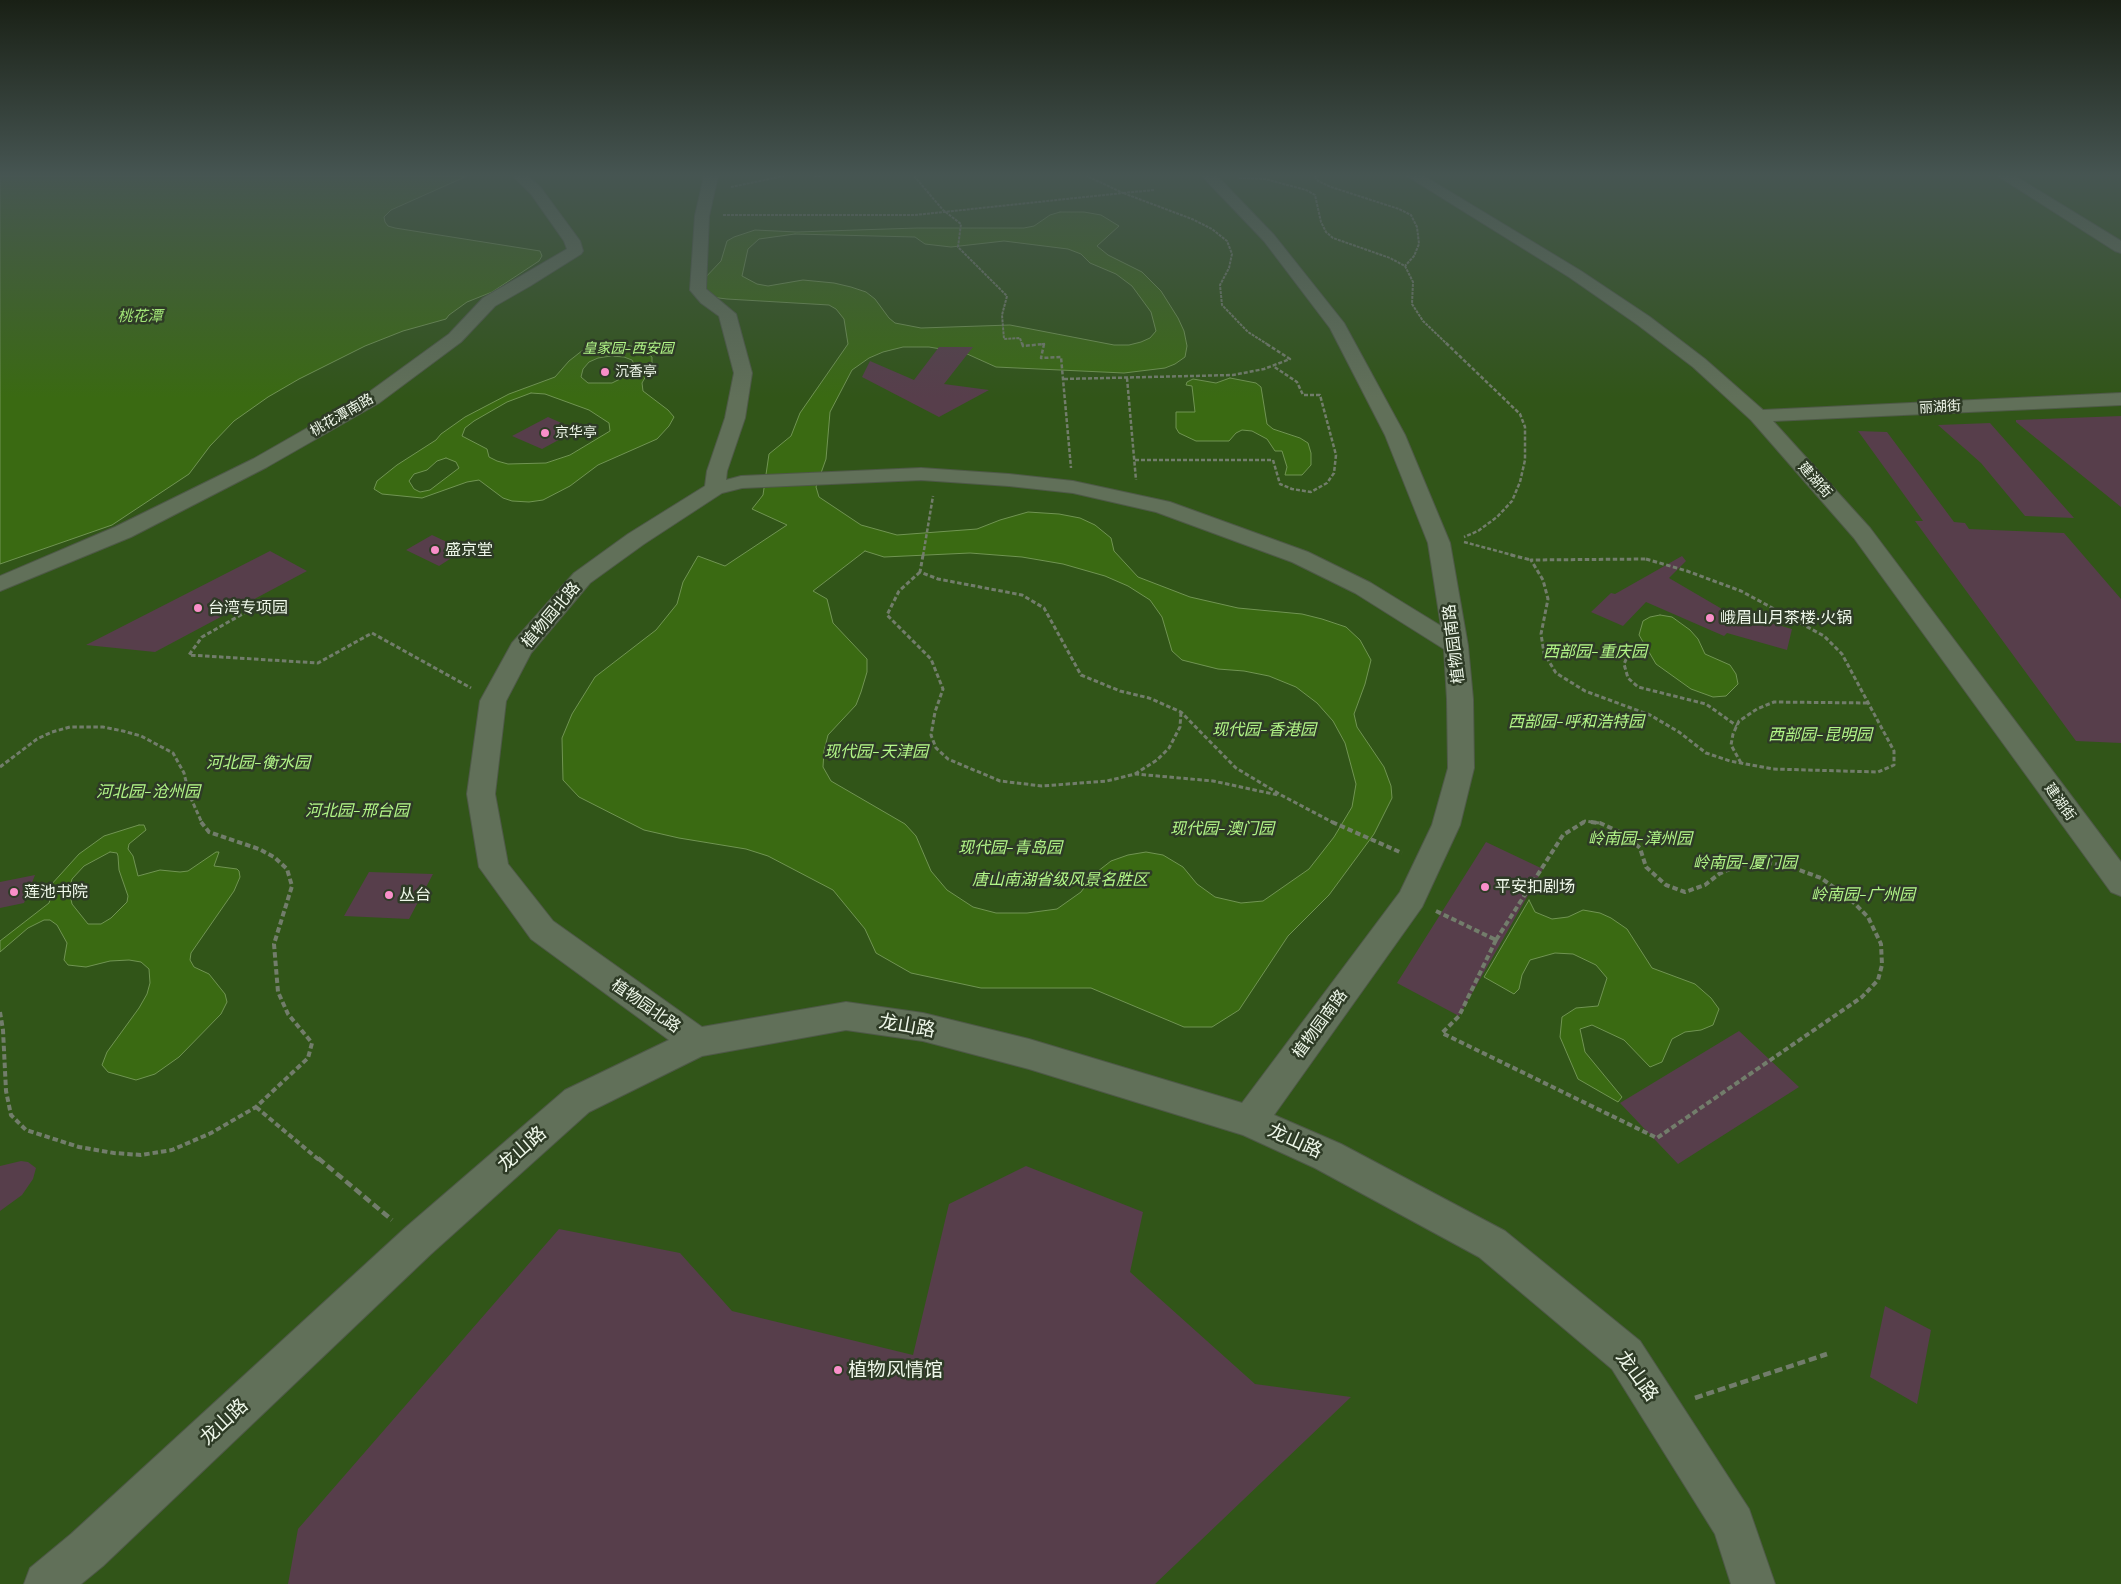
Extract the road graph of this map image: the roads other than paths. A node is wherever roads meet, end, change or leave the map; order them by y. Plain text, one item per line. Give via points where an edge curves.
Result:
1 (575, 250) edge
2 (700, 250) edge
3 (1278, 250) edge
4 (1535, 250) edge
5 (2121, 399) edge
6 (1758, 416) junction
7 (715, 489) junction
8 (0, 584) edge
9 (1456, 646) junction
10 (2121, 884) edge
11 (697, 1042) junction
12 (1249, 1121) junction
13 (46, 1584) edge
14 (1753, 1584) edge

1 - 8 street, 桃花潭南路 via 524,284 489,302 455,338 364,404 260,463 123,532
2 - 7 street via 698,290 727,314 743,373 735,418 717,471
3 - 9 street, 植物园南路 via 1338,327 1395,435 1439,544
4 - 6 street, 建湖街 via 1644,321 1700,363
5 - 6 street, 丽湖街
6 - 10 street, 建湖街 via 1862,533
7 - 9 street, 植物园北路 via 741,482 938,474 1073,487 1136,500 1196,518 1300,557 1363,588
7 - 11 street, 植物园北路 via 582,578 521,649 493,701 481,794 494,867 542,930
9 - 12 street, 植物园南路 via 1461,768 1446,825 1411,899
11 - 12 street, 龙山路 via 846,1016 923,1027 1028,1054
11 - 13 street, 龙山路 via 577,1101 418,1241 87,1550
12 - 14 street, 龙山路 via 1328,1156 1492,1244 1626,1355 1734,1524

